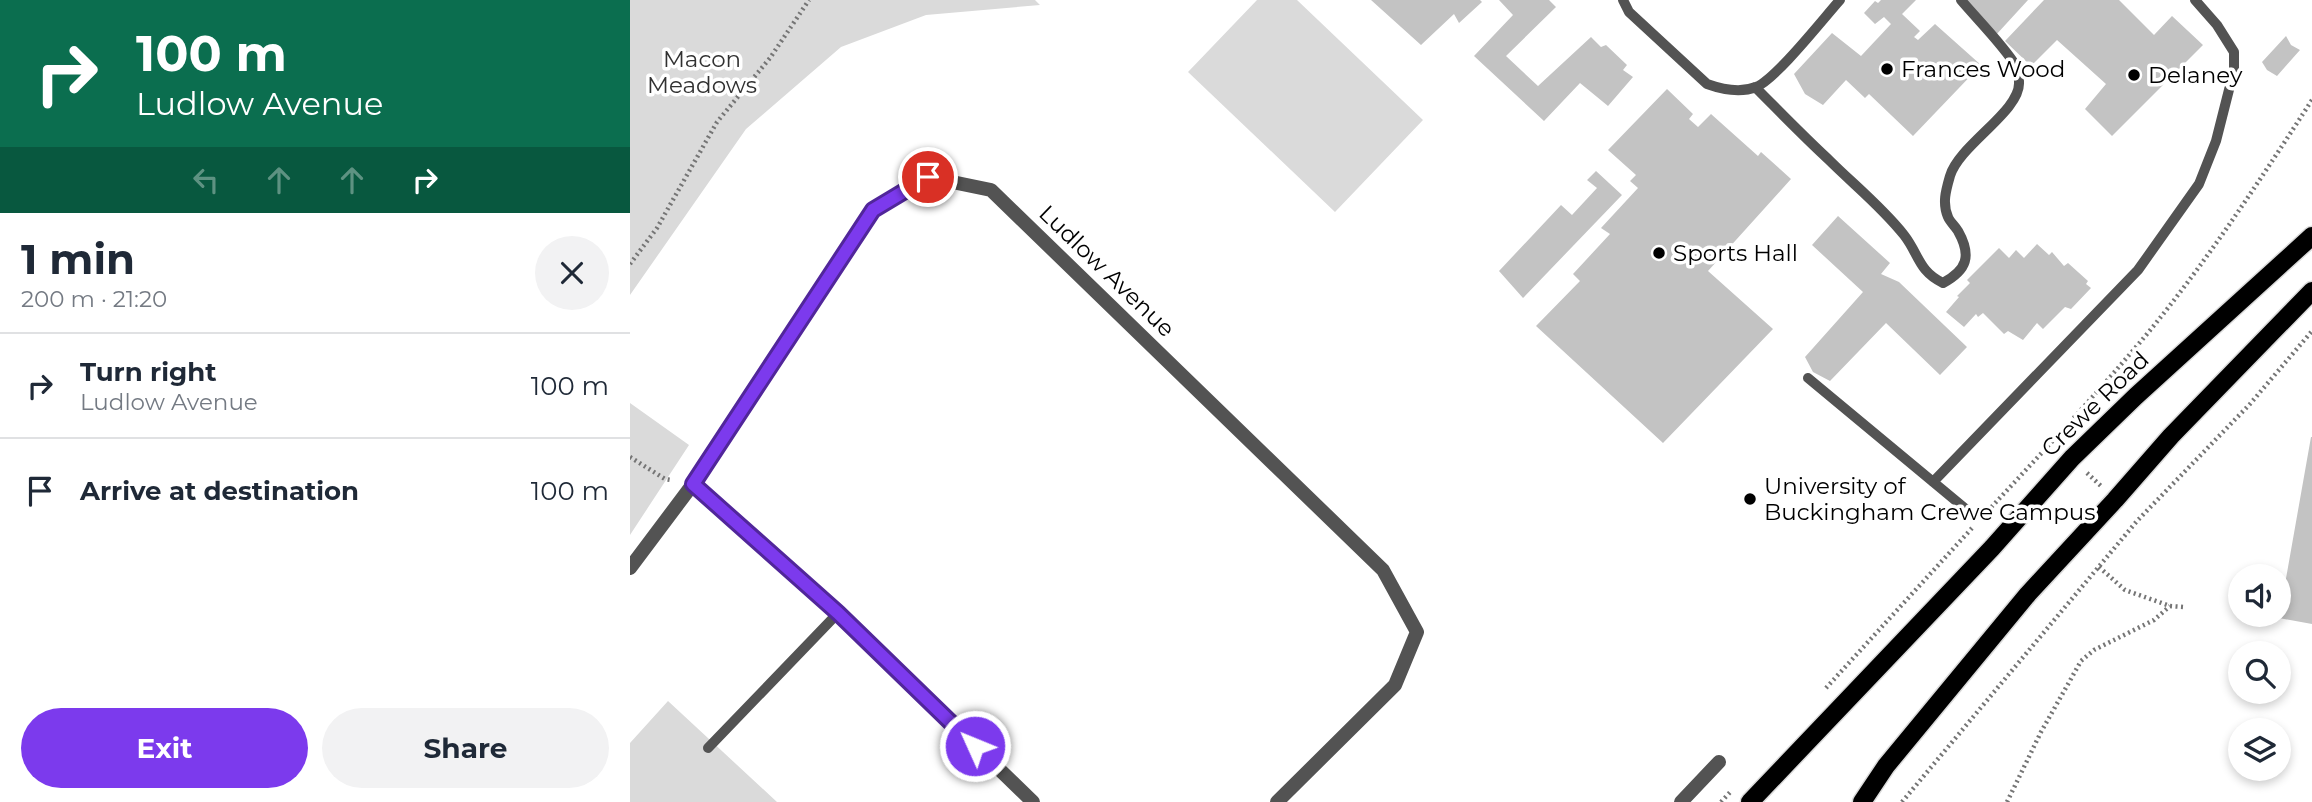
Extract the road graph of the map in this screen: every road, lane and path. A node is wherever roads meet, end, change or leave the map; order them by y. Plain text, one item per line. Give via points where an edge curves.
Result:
1 (809, 0) edge
2 (1616, 0) edge
3 (1623, 0) edge
4 (1840, 0) edge
5 (1961, 0) edge
6 (2195, 0) edge
7 (1629, 12) junction
8 (1755, 87) junction
9 (2312, 100) edge
10 (2312, 236) edge
11 (630, 264) edge
12 (2312, 290) edge
13 (2312, 331) edge
14 (1808, 378) dead end
15 (2054, 441) junction
16 (630, 457) edge
17 (2072, 458) junction
18 (1933, 482) junction
19 (693, 484) junction
20 (2115, 500) junction
21 (1967, 510) dead end
22 (2137, 522) junction
23 (2099, 567) junction
24 (630, 568) edge
25 (2170, 606) junction
26 (2183, 607) dead end
27 (838, 613) junction
28 (1822, 691) dead end
29 (708, 748) dead end
30 (1719, 762) dead end
31 (1739, 782) dead end
32 (1033, 802) edge
33 (1277, 802) edge
34 (1681, 802) edge
35 (1721, 802) edge
36 (1750, 802) edge
37 (1861, 802) edge
38 (1902, 802) edge
39 (2007, 802) edge

1 - 11 path via 770,58 717,122 657,228
2 - 7 lane
3 - 7 lane
4 - 8 lane via 1775,72
5 - 8 lane via 2018,68 2020,86 2012,103 1952,170 1944,197 1948,217 1964,248 1965,263 1943,283 1929,277 1914,247 1893,221
6 - 18 lane via 2234,52 2234,70 2216,141 2199,184 2138,270
7 - 8 lane via 1707,84 1724,90
9 - 15 path via 2193,274
10 - 17 main road, Crewe Road
12 - 20 main road
13 - 22 path via 2250,404
14 - 18 lane
15 - 17 path
15 - 28 path
16 - 19 path via 665,479
17 - 20 path
17 - 36 main road, Crewe Road
18 - 21 lane
19 - 24 street, Ludlow Avenue
19 - 27 street
19 - 33 street, Ludlow Avenue via 873,210 928,177 991,190 1383,570 1417,632 1395,685
20 - 22 path
20 - 37 main road via 2028,594
22 - 23 path
23 - 25 path via 2124,590
23 - 38 path
25 - 26 path
25 - 39 path via 2081,661
27 - 29 lane
27 - 32 street
30 - 34 street
31 - 35 path

